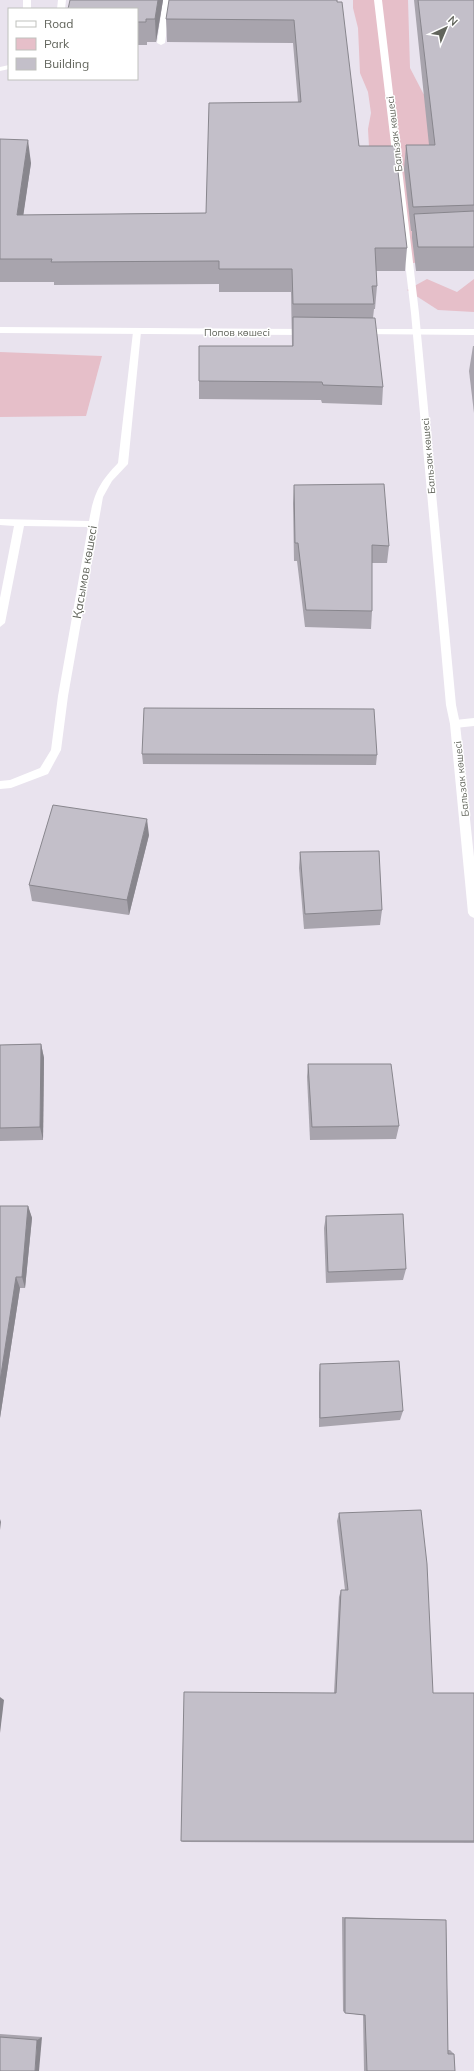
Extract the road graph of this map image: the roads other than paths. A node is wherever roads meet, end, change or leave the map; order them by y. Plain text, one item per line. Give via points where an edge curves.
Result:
1 (167, 0) edge
2 (378, 0) edge
3 (161, 43) dead end
4 (0, 330) edge
5 (137, 332) junction
6 (320, 332) edge
7 (352, 332) edge
8 (416, 332) junction
9 (474, 332) edge
10 (0, 522) edge
11 (20, 522) junction
12 (93, 524) junction
13 (0, 623) edge
14 (474, 722) edge
15 (455, 724) junction
16 (0, 785) edge
17 (473, 891) edge
18 (474, 913) edge

1 - 3 street
2 - 8 street, Бальзак көшесі via 409,235
4 - 5 street, Попов көшесі
5 - 6 street, Попов көшесі
5 - 12 street, Қасымов көшесі via 123,464 109,479 98,497
7 - 8 street
8 - 9 street
8 - 15 street, Бальзак көшесі via 450,697
10 - 11 street
11 - 12 street
11 - 13 street
12 - 16 street, Қасымов көшесі via 56,750 44,771 11,784
14 - 15 street
15 - 17 street, Бальзак көшесі
17 - 18 street, Бальзак көшесі

